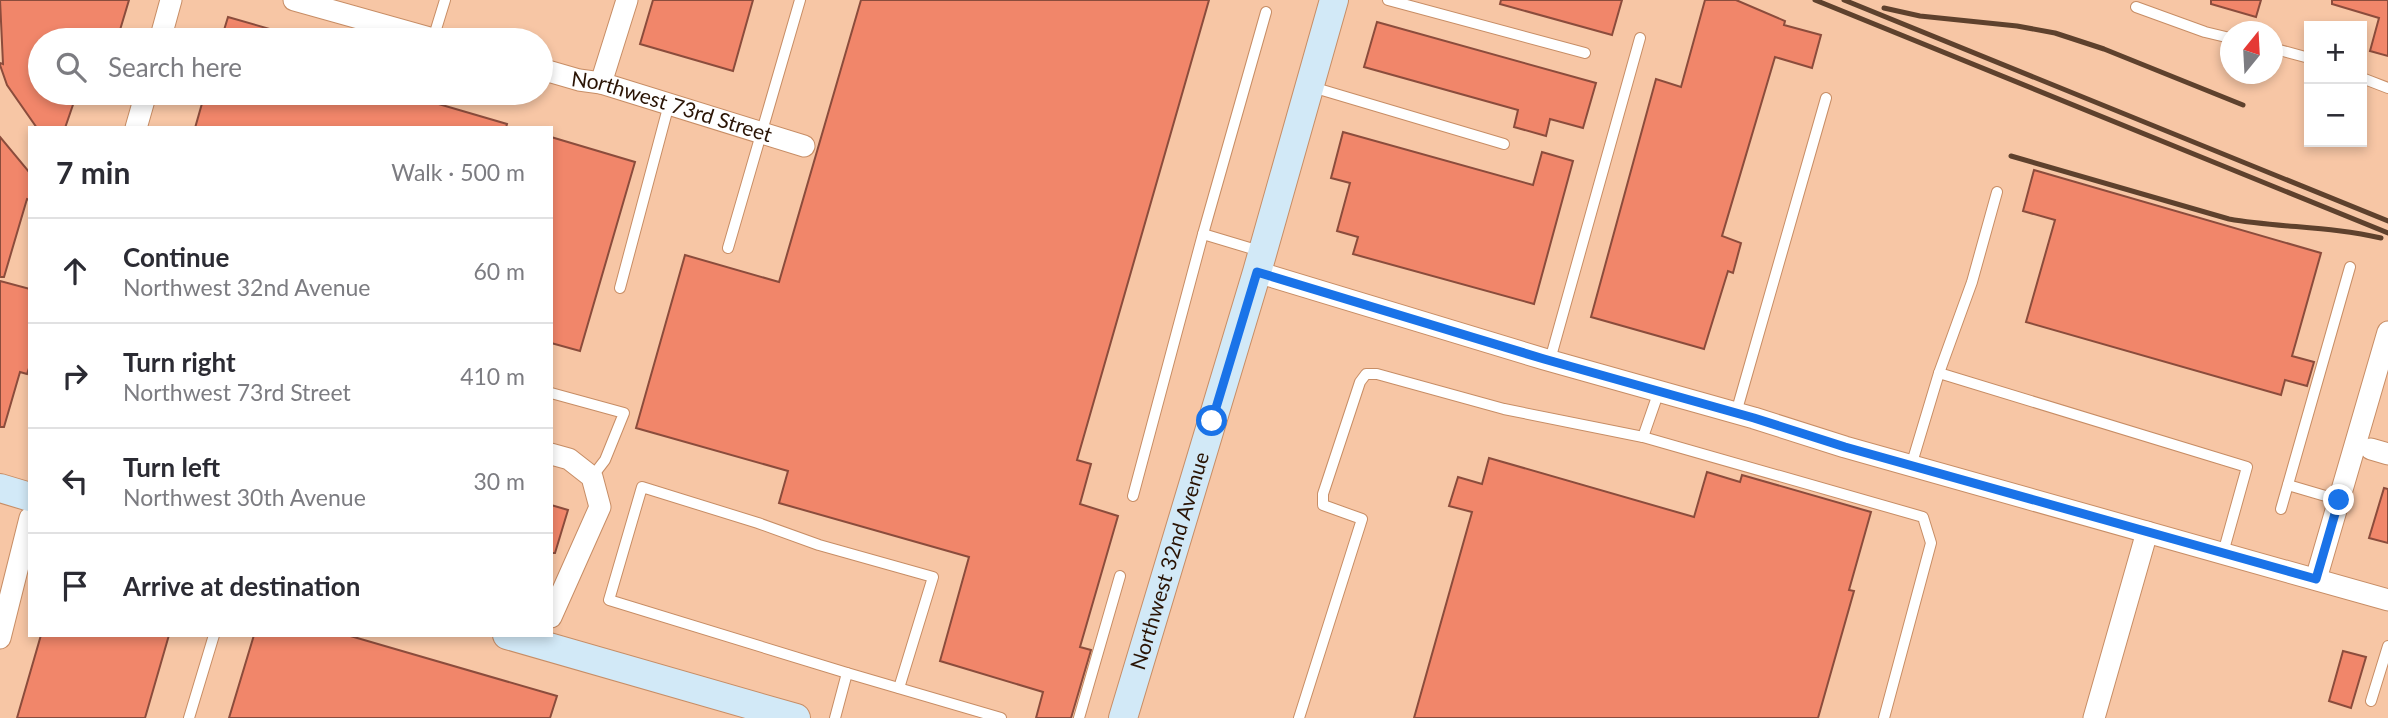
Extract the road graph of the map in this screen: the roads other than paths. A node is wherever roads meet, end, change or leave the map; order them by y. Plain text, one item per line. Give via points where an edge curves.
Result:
1 (172, 0) edge
2 (294, 0) edge
3 (445, 0) edge
4 (627, 0) edge
5 (800, 0) edge
6 (1334, 0) edge
7 (1388, 0) edge
8 (2136, 7) dead end
9 (1266, 12) dead end
10 (164, 28) edge
11 (393, 28) edge
12 (438, 28) edge
13 (2220, 35) edge
14 (1640, 38) dead end
15 (2283, 51) edge
16 (1585, 53) dead end
17 (2304, 57) edge
18 (553, 72) edge
19 (2367, 80) edge
20 (601, 83) junction
21 (1309, 86) junction
22 (2388, 88) edge
23 (1826, 98) dead end
24 (669, 104) junction
25 (143, 105) edge
26 (137, 126) edge
27 (761, 132) junction
28 (1504, 144) dead end
29 (804, 146) dead end
30 (1997, 192) dead end
31 (1203, 234) junction
32 (727, 248) dead end
33 (1260, 262) junction
34 (2350, 267) dead end
35 (620, 288) dead end
36 (2388, 332) edge
37 (1550, 360) junction
38 (1939, 373) junction
39 (1659, 391) junction
40 (553, 394) edge
41 (1736, 413) junction
42 (1643, 437) junction
43 (553, 455) edge
44 (1911, 466) junction
45 (592, 477) junction
46 (2288, 485) junction
47 (0, 488) edge
48 (28, 496) edge
49 (1133, 496) dead end
50 (2339, 500) junction
51 (2281, 509) dead end
52 (2147, 532) junction
53 (26, 550) edge
54 (2222, 553) junction
55 (1120, 576) dead end
56 (2316, 579) junction
57 (2388, 600) edge
58 (553, 613) edge
59 (213, 637) edge
60 (521, 637) edge
61 (0, 638) edge
62 (541, 640) edge
63 (2388, 646) edge
64 (848, 673) junction
65 (899, 688) junction
66 (2371, 701) dead end
67 (189, 718) edge
68 (796, 718) edge
69 (835, 718) edge
70 (1001, 718) edge
71 (1079, 718) edge
72 (1123, 718) edge
73 (1299, 718) edge
74 (1884, 718) edge
75 (2094, 718) edge

1 - 10 street
2 - 11 street
3 - 12 lane
4 - 20 street
5 - 27 lane
6 - 21 main road, Northwest 32nd Avenue
7 - 16 lane
8 - 13 lane
9 - 31 lane
14 - 37 lane
15 - 17 lane
18 - 20 street, Northwest 73rd Street
19 - 22 lane
20 - 24 street, Northwest 73rd Street
21 - 28 lane
21 - 33 main road, Northwest 32nd Avenue
23 - 41 lane
24 - 27 street, Northwest 73rd Street
24 - 35 lane
25 - 26 street
27 - 29 street, Northwest 73rd Street
27 - 32 lane
30 - 38 lane via 1972,282
31 - 33 lane
31 - 49 lane
33 - 37 street
33 - 72 main road, Northwest 32nd Avenue
34 - 46 lane
36 - 50 street
37 - 39 street
38 - 44 lane
38 - 54 lane via 2246,467
39 - 41 street
39 - 42 lane
40 - 45 lane via 624,413 605,460
41 - 44 street
42 - 73 lane via 1504,409 1366,374 1323,505 1362,519
42 - 74 lane via 1923,517 1931,543
43 - 45 street via 569,459
44 - 52 street
45 - 58 street via 600,507
46 - 50 lane
46 - 51 lane
47 - 48 main road
50 - 56 street
52 - 54 street
52 - 75 street
53 - 61 street
54 - 56 street
55 - 71 lane
56 - 57 street
59 - 67 lane
60 - 62 main road
62 - 68 main road
63 - 66 lane
64 - 65 lane
64 - 65 lane via 609,600 642,487 933,577
64 - 69 lane
65 - 70 lane

